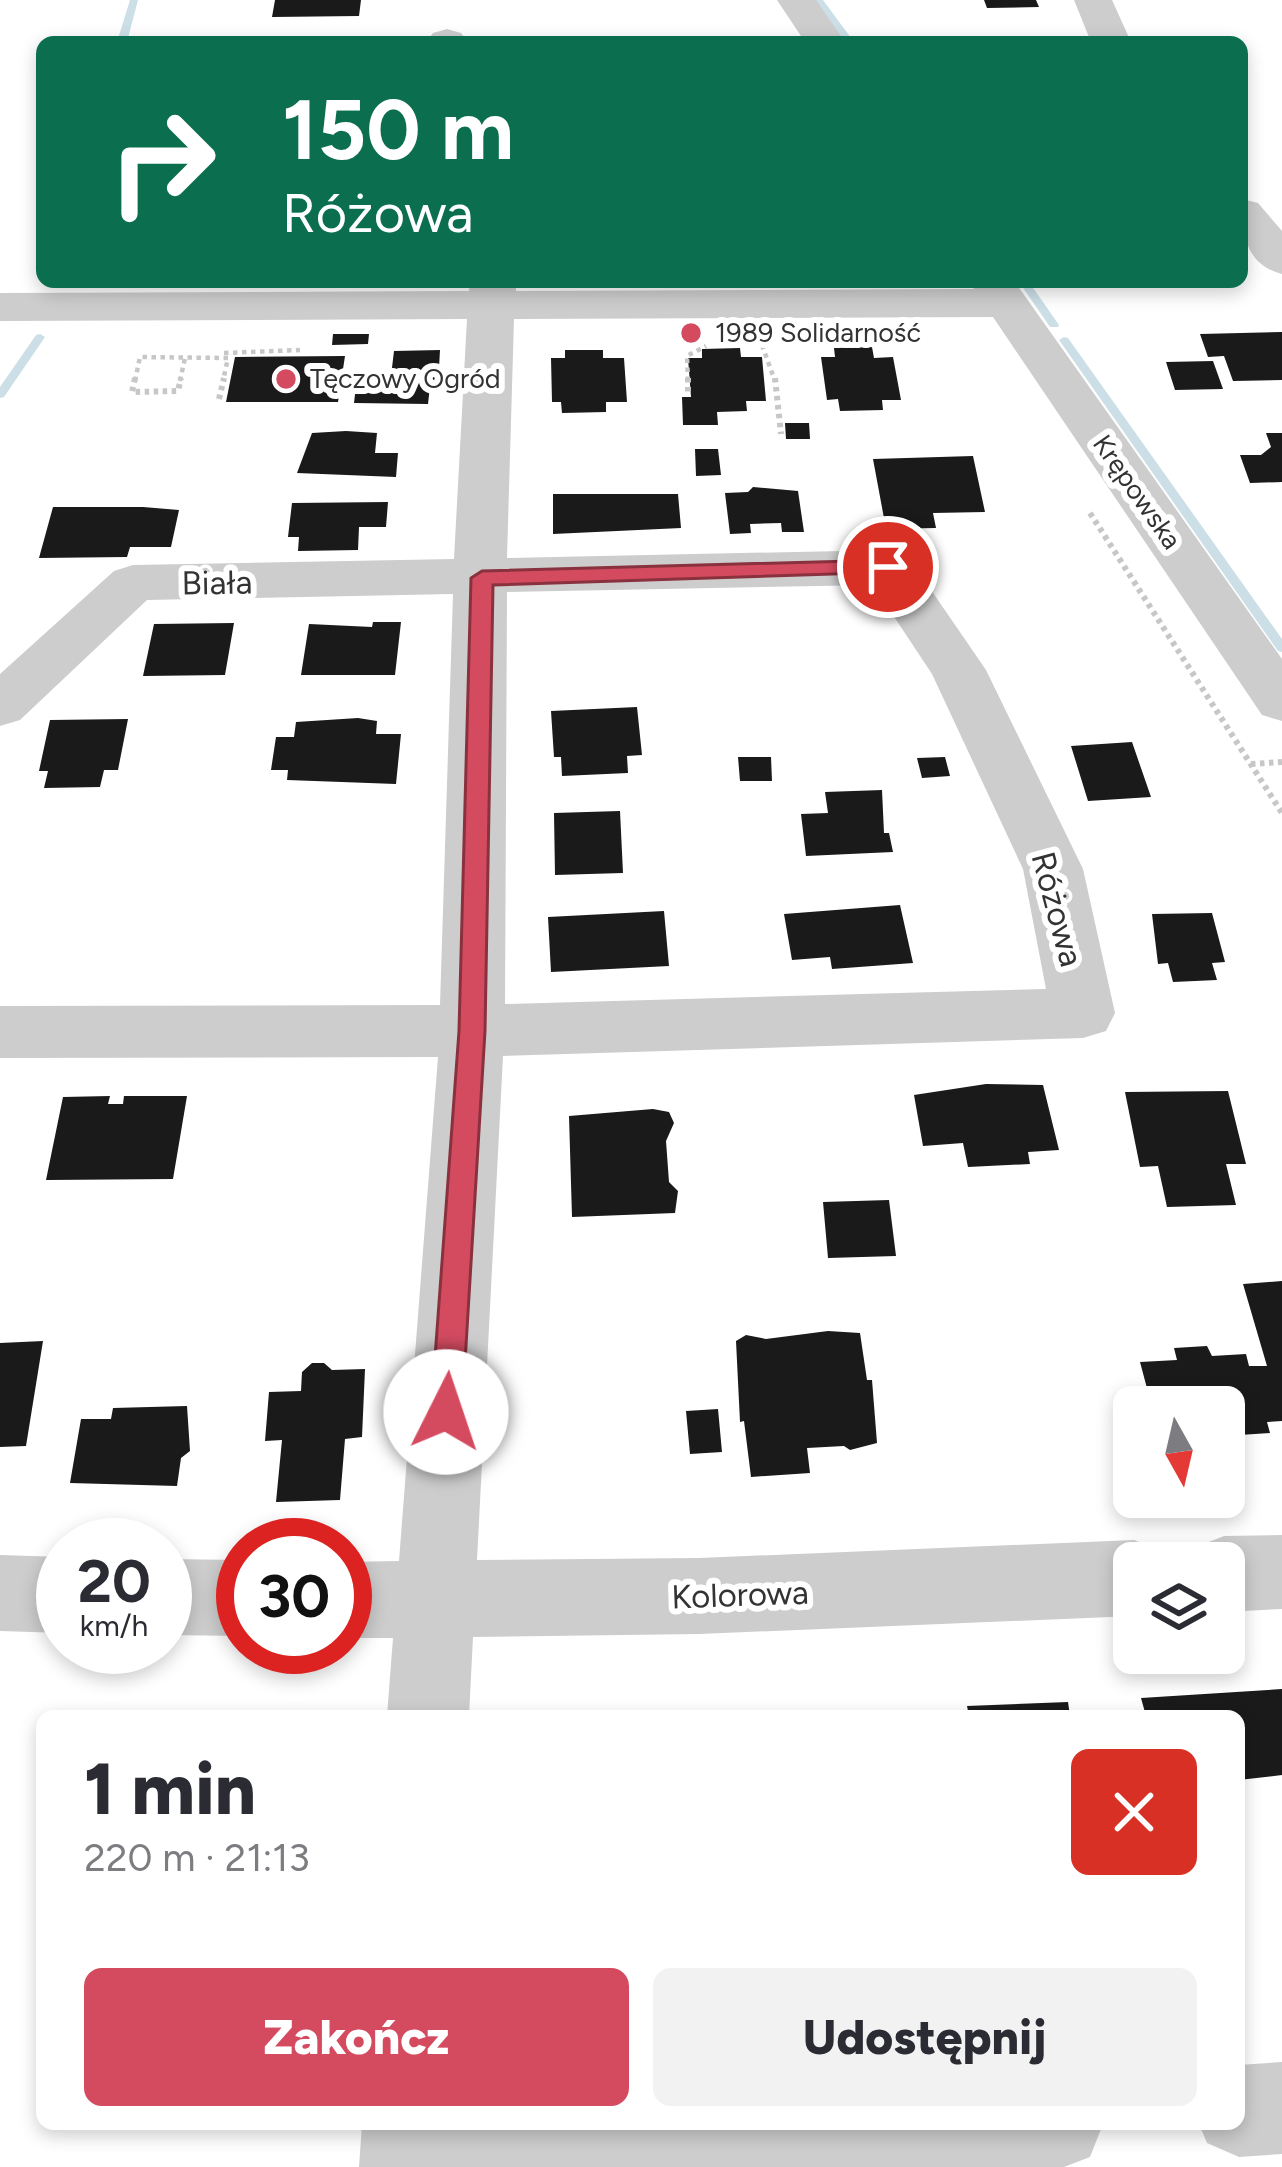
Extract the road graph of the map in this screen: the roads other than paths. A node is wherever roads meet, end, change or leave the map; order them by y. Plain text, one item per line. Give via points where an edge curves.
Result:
1 (796, 0) edge
2 (1093, 0) edge
3 (821, 36) edge
4 (1108, 36) edge
5 (1248, 219) edge
6 (1282, 260) edge
7 (999, 293) edge
8 (493, 294) edge
9 (0, 307) edge
10 (482, 578) junction
11 (1282, 701) edge
12 (0, 706) edge
13 (472, 1031) junction
14 (0, 1032) edge
15 (1282, 1572) edge
16 (1245, 1573) edge
17 (1113, 1579) edge
18 (0, 1594) edge
19 (36, 1595) edge
20 (372, 1601) edge
21 (434, 1602) junction
22 (428, 1710) edge
23 (1282, 2108) edge
24 (1245, 2111) edge
25 (409, 2130) edge
26 (974, 2130) edge
27 (406, 2167) edge
28 (462, 2167) edge

1 - 3 street
2 - 4 street
5 - 6 street
7 - 8 street
7 - 11 street, Krępowska
8 - 9 street
8 - 10 street
10 - 12 street, Biała via 133,583
10 - 13 street
10 - 13 street, Różowa via 888,567 958,670 1053,868 1084,1013
13 - 14 street
13 - 21 street
15 - 16 street
17 - 21 street, Kolorowa
18 - 19 street
20 - 21 street, Kolorowa
21 - 22 street
23 - 24 street
25 - 27 street
26 - 28 street

